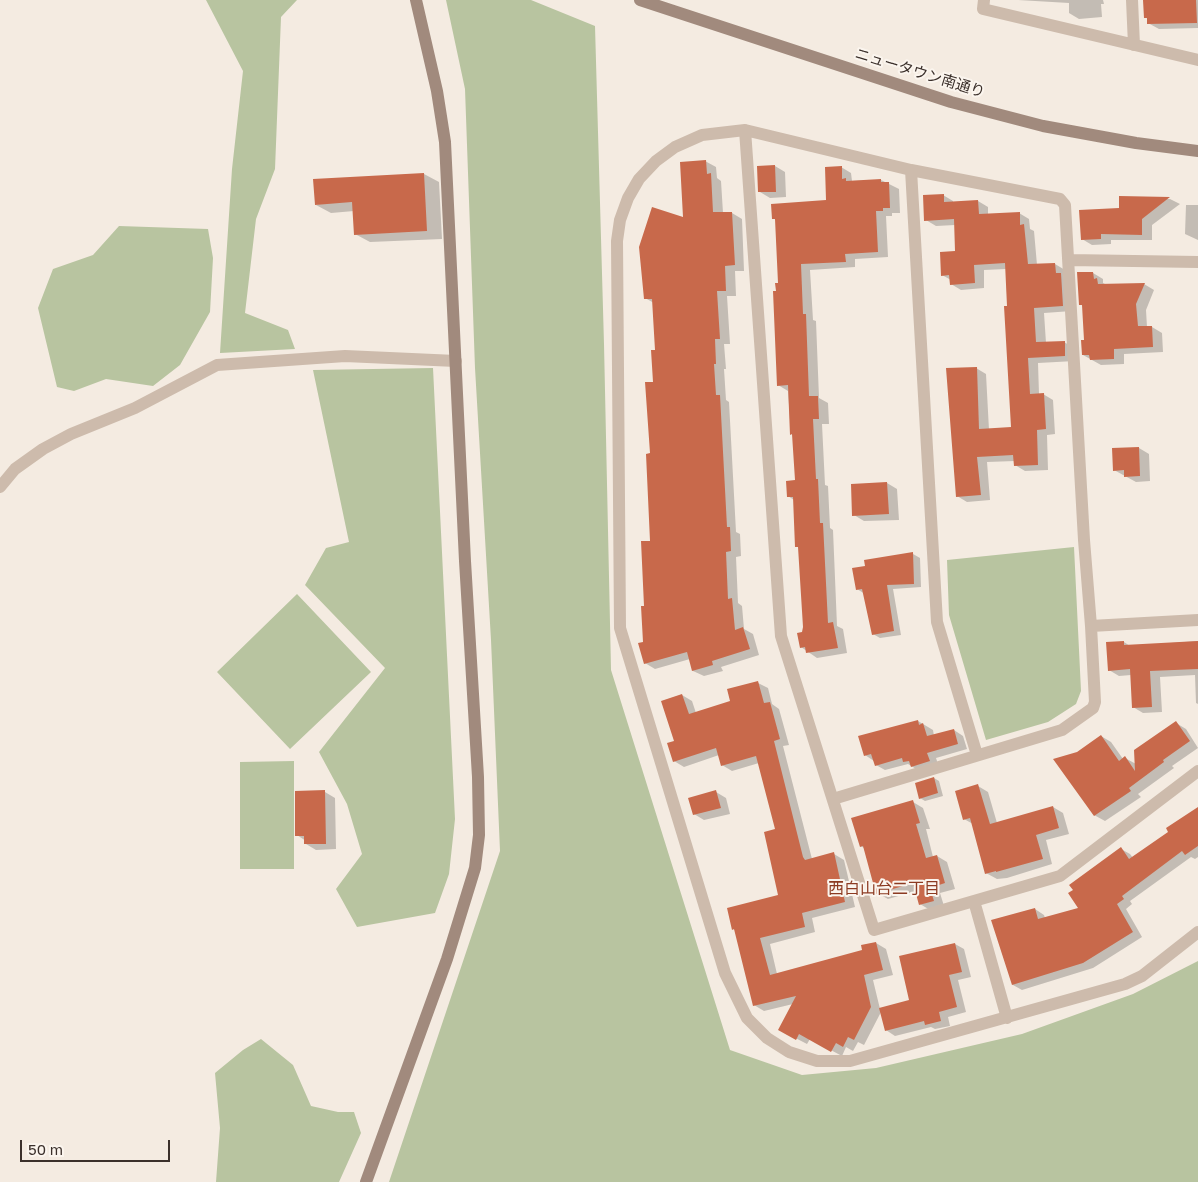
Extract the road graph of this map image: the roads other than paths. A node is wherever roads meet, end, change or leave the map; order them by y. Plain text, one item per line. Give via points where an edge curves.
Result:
1 (416, 0) edge
2 (640, 0) edge
3 (984, 0) edge
4 (1132, 0) edge
5 (1134, 45) junction
6 (1198, 60) edge
7 (745, 130) junction
8 (1198, 151) edge
9 (911, 170) junction
10 (1069, 260) junction
11 (1198, 262) edge
12 (456, 361) junction
13 (0, 487) edge
14 (1198, 620) edge
15 (1091, 626) junction
16 (977, 755) junction
17 (1198, 771) edge
18 (833, 799) junction
19 (974, 901) junction
20 (1198, 932) edge
21 (1007, 1018) junction
22 (366, 1182) edge

1 - 12 street via 445,142
2 - 8 street, ニュータウン南通り via 960,104 1043,126
3 - 5 street via 983,8
4 - 5 street
5 - 6 street
7 - 9 street
7 - 18 street via 781,636
7 - 21 street via 702,135 675,147 638,180 620,220 617,261 620,628 623,642 725,973 747,1018 767,1038 789,1052 817,1061 850,1061
9 - 10 street via 1060,199 1065,205
9 - 16 street via 937,622
10 - 11 street
10 - 15 street
12 - 13 street via 345,356 217,365 135,408 71,434 44,449 14,469
12 - 22 street via 479,835 475,868 448,959
14 - 15 street
15 - 16 street via 1093,708 1062,730
16 - 18 street
17 - 19 street via 1060,876
18 - 19 street via 874,930
19 - 21 street
20 - 21 street via 1142,976 1125,984

